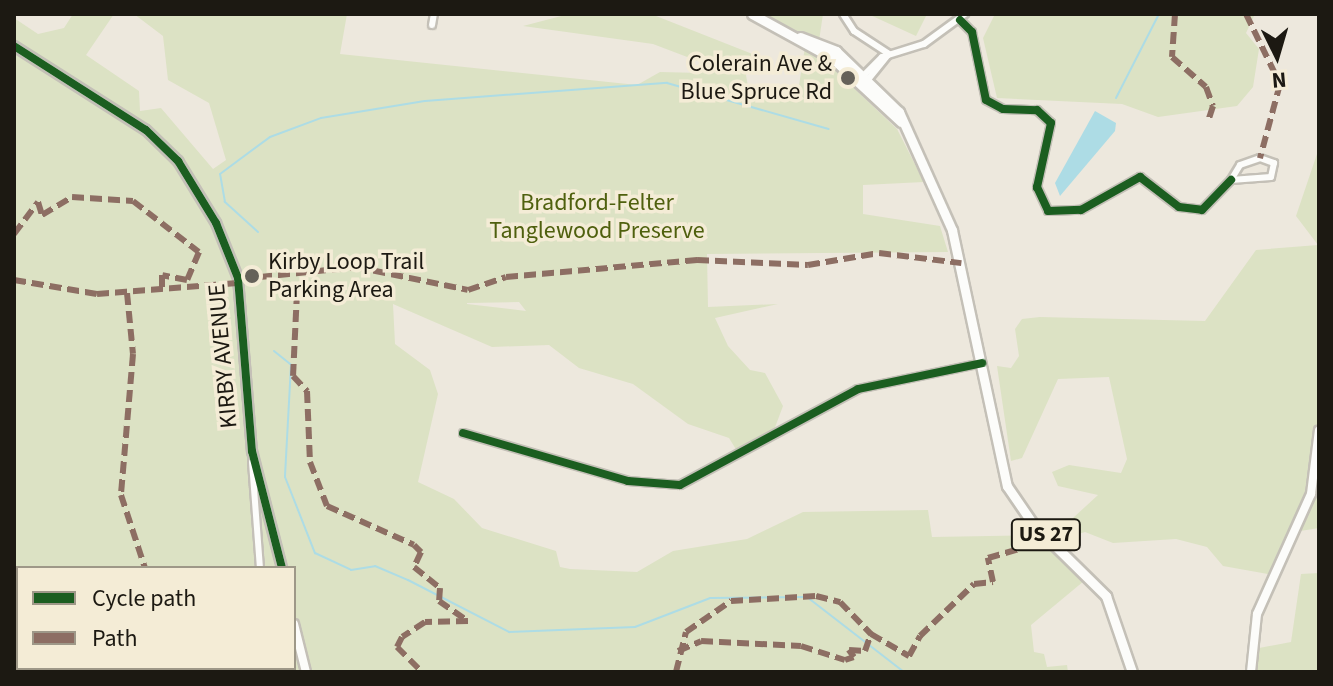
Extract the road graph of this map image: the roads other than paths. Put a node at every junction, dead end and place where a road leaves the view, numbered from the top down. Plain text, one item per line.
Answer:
1 (434, 14) edge
2 (752, 14) edge
3 (843, 14) edge
4 (963, 17) edge
5 (432, 25) dead end
6 (14, 46) edge
7 (876, 48) junction
8 (889, 54) junction
9 (876, 63) junction
10 (864, 80) junction
11 (1231, 180) junction
12 (982, 363) junction
13 (1319, 430) edge
14 (463, 433) dead end
15 (252, 451) junction
16 (260, 566) edge
17 (281, 566) edge
18 (296, 632) edge
19 (306, 672) edge
20 (1132, 672) edge
21 (1251, 672) edge

1 - 5 street
2 - 10 main road, US 27
3 - 7 street
4 - 8 street
4 - 11 street
6 - 15 street, KIRBY AVENUE
7 - 8 street
7 - 9 street
8 - 9 street
8 - 10 street
9 - 10 street
10 - 12 main road, US 27
11 - 11 street
12 - 14 street
12 - 20 main road, US 27
13 - 21 street
15 - 16 street
15 - 17 street, KIRBY AVENUE
18 - 19 street

